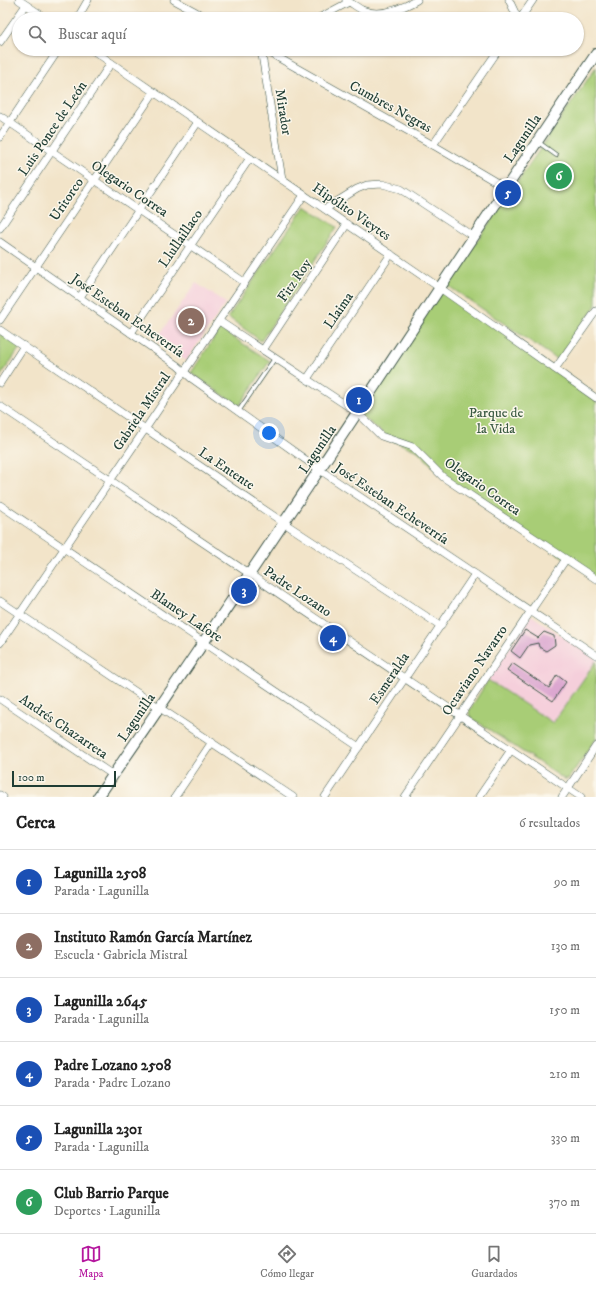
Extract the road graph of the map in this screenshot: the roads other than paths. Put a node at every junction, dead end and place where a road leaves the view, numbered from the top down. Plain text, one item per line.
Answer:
1 (19, 0) edge
2 (88, 0) edge
3 (174, 0) edge
4 (417, 0) edge
5 (509, 0) edge
6 (533, 0) edge
7 (347, 1) edge
8 (26, 4) junction
9 (21, 12) edge
10 (37, 12) edge
11 (81, 12) edge
12 (195, 12) edge
13 (329, 12) edge
14 (371, 12) edge
15 (388, 12) edge
16 (515, 12) edge
17 (524, 12) edge
18 (12, 24) edge
19 (0, 42) edge
20 (596, 54) edge
21 (54, 56) edge
22 (101, 56) edge
23 (262, 56) edge
24 (275, 56) edge
25 (494, 56) edge
26 (111, 63) junction
27 (154, 92) junction
28 (0, 116) edge
29 (198, 122) junction
30 (10, 123) junction
31 (0, 137) edge
32 (537, 142) junction
33 (433, 145) junction
34 (52, 151) junction
35 (556, 155) dead end
36 (250, 158) junction
37 (282, 179) junction
38 (94, 180) junction
39 (506, 188) junction
40 (304, 195) junction
41 (325, 209) junction
42 (139, 210) junction
43 (347, 224) junction
44 (0, 228) edge
45 (474, 237) junction
46 (0, 242) edge
47 (190, 246) junction
48 (391, 254) junction
49 (36, 267) junction
50 (244, 282) junction
51 (440, 288) junction
52 (80, 297) junction
53 (595, 314) edge
54 (0, 320) edge
55 (218, 321) junction
56 (0, 330) edge
57 (131, 333) junction
58 (24, 346) junction
59 (263, 350) junction
60 (275, 358) junction
61 (555, 369) junction
62 (184, 372) junction
63 (307, 379) junction
64 (0, 383) edge
65 (596, 398) edge
66 (0, 406) edge
67 (238, 412) junction
68 (358, 413) junction
69 (146, 428) junction
70 (320, 470) junction
71 (110, 480) junction
72 (0, 505) edge
73 (284, 523) junction
74 (64, 548) junction
75 (566, 558) junction
76 (250, 574) junction
77 (475, 574) junction
78 (596, 579) edge
79 (0, 601) edge
80 (530, 611) junction
81 (20, 614) junction
82 (440, 626) junction
83 (0, 642) edge
84 (204, 642) junction
85 (596, 655) edge
86 (405, 679) junction
87 (0, 699) edge
88 (160, 708) junction
89 (460, 715) junction
90 (212, 742) junction
91 (596, 746) edge
92 (359, 747) junction
93 (511, 750) junction
94 (113, 775) junction
95 (568, 788) junction
96 (0, 795) edge
97 (3, 797) edge
98 (98, 797) edge
99 (175, 797) edge
100 (293, 797) edge
101 (325, 797) edge
102 (405, 797) edge
103 (479, 797) edge
104 (562, 797) edge
105 (581, 797) edge

1 - 8 street
2 - 11 street
3 - 12 street
4 - 15 street
5 - 16 street
6 - 17 street
7 - 13 street
7 - 14 street
8 - 9 street
8 - 10 street
18 - 19 street
20 - 32 main road, Lagunilla
21 - 30 street
22 - 26 street, Hipólito Vieytes
23 - 37 street, Mirador
24 - 33 street, Cumbres Negras
25 - 33 street
26 - 27 street, Hipólito Vieytes
26 - 34 street, Luis Ponce de León
27 - 29 street, Hipólito Vieytes
27 - 38 street, Uritorco
28 - 30 street, Olegario Correa
29 - 36 street, Hipólito Vieytes
29 - 42 street
30 - 31 street
30 - 34 street, Olegario Correa
32 - 35 lane
32 - 39 main road, Lagunilla
33 - 39 street, Cumbres Negras
34 - 38 street, Olegario Correa
34 - 44 street, Luis Ponce de León
36 - 37 street, Hipólito Vieytes
36 - 47 street, Llullaillaco
37 - 40 street, Hipólito Vieytes
38 - 42 street, Olegario Correa
38 - 49 street, Uritorco
39 - 45 main road, Lagunilla
40 - 41 street, Hipólito Vieytes
40 - 50 street, Gabriela Mistral
41 - 43 street, Hipólito Vieytes
41 - 45 street
42 - 47 street, Olegario Correa
42 - 52 street
43 - 48 street, Hipólito Vieytes
43 - 59 street, Fitz Roy
45 - 51 main road, Lagunilla
46 - 49 street, José Esteban Echeverría
47 - 50 street, Olegario Correa
47 - 57 street, Llullaillaco
48 - 51 street, Hipólito Vieytes
48 - 63 street, Llaima
49 - 52 street, José Esteban Echeverría
49 - 54 street, Uritorco
50 - 55 street, Gabriela Mistral
51 - 61 street, Hipólito Vieytes
51 - 68 main road, Lagunilla
52 - 57 street, José Esteban Echeverría
53 - 61 street
55 - 59 street, Olegario Correa
55 - 62 street, Gabriela Mistral
56 - 58 street, La Entente
57 - 62 street, José Esteban Echeverría
58 - 64 street
58 - 69 street, La Entente
59 - 60 street, Olegario Correa
60 - 63 street, Olegario Correa
60 - 67 lane
61 - 65 street, Hipólito Vieytes
62 - 67 street, José Esteban Echeverría
62 - 69 street, Gabriela Mistral
63 - 68 street, Olegario Correa
66 - 71 street, Padre Lozano
67 - 70 street, José Esteban Echeverría
68 - 70 main road, Lagunilla
68 - 75 street, Olegario Correa
69 - 71 street, Gabriela Mistral
69 - 73 street, La Entente
70 - 73 main road, Lagunilla
70 - 77 street, José Esteban Echeverría
71 - 74 street, Gabriela Mistral
71 - 76 street, Padre Lozano
72 - 74 street, Blamey Lafore
73 - 76 main road, Lagunilla
73 - 82 street, La Entente
74 - 81 street, Gabriela Mistral
74 - 84 street, Blamey Lafore
75 - 78 street, Olegario Correa
75 - 80 street, Octaviano Navarro
76 - 84 main road, Lagunilla
76 - 86 street, Padre Lozano
77 - 80 street, José Esteban Echeverría
77 - 82 street, Esmeralda
79 - 81 street
80 - 85 street, José Esteban Echeverría
80 - 89 street, Octaviano Navarro
81 - 83 street, Gabriela Mistral
81 - 88 street
82 - 86 street, Esmeralda
84 - 88 main road, Lagunilla
84 - 92 street, Blamey Lafore
86 - 89 street, Padre Lozano
86 - 92 street, Esmeralda
87 - 94 street, Andrés Chazarreta
88 - 90 street
88 - 94 main road, Lagunilla
89 - 93 street, Padre Lozano
89 - 102 street, Octaviano Navarro
90 - 99 street
90 - 100 street
91 - 95 street
92 - 101 street, Esmeralda
93 - 95 street, Padre Lozano
93 - 103 street
94 - 98 main road, Lagunilla
95 - 104 street
95 - 105 street, Padre Lozano
96 - 97 street

